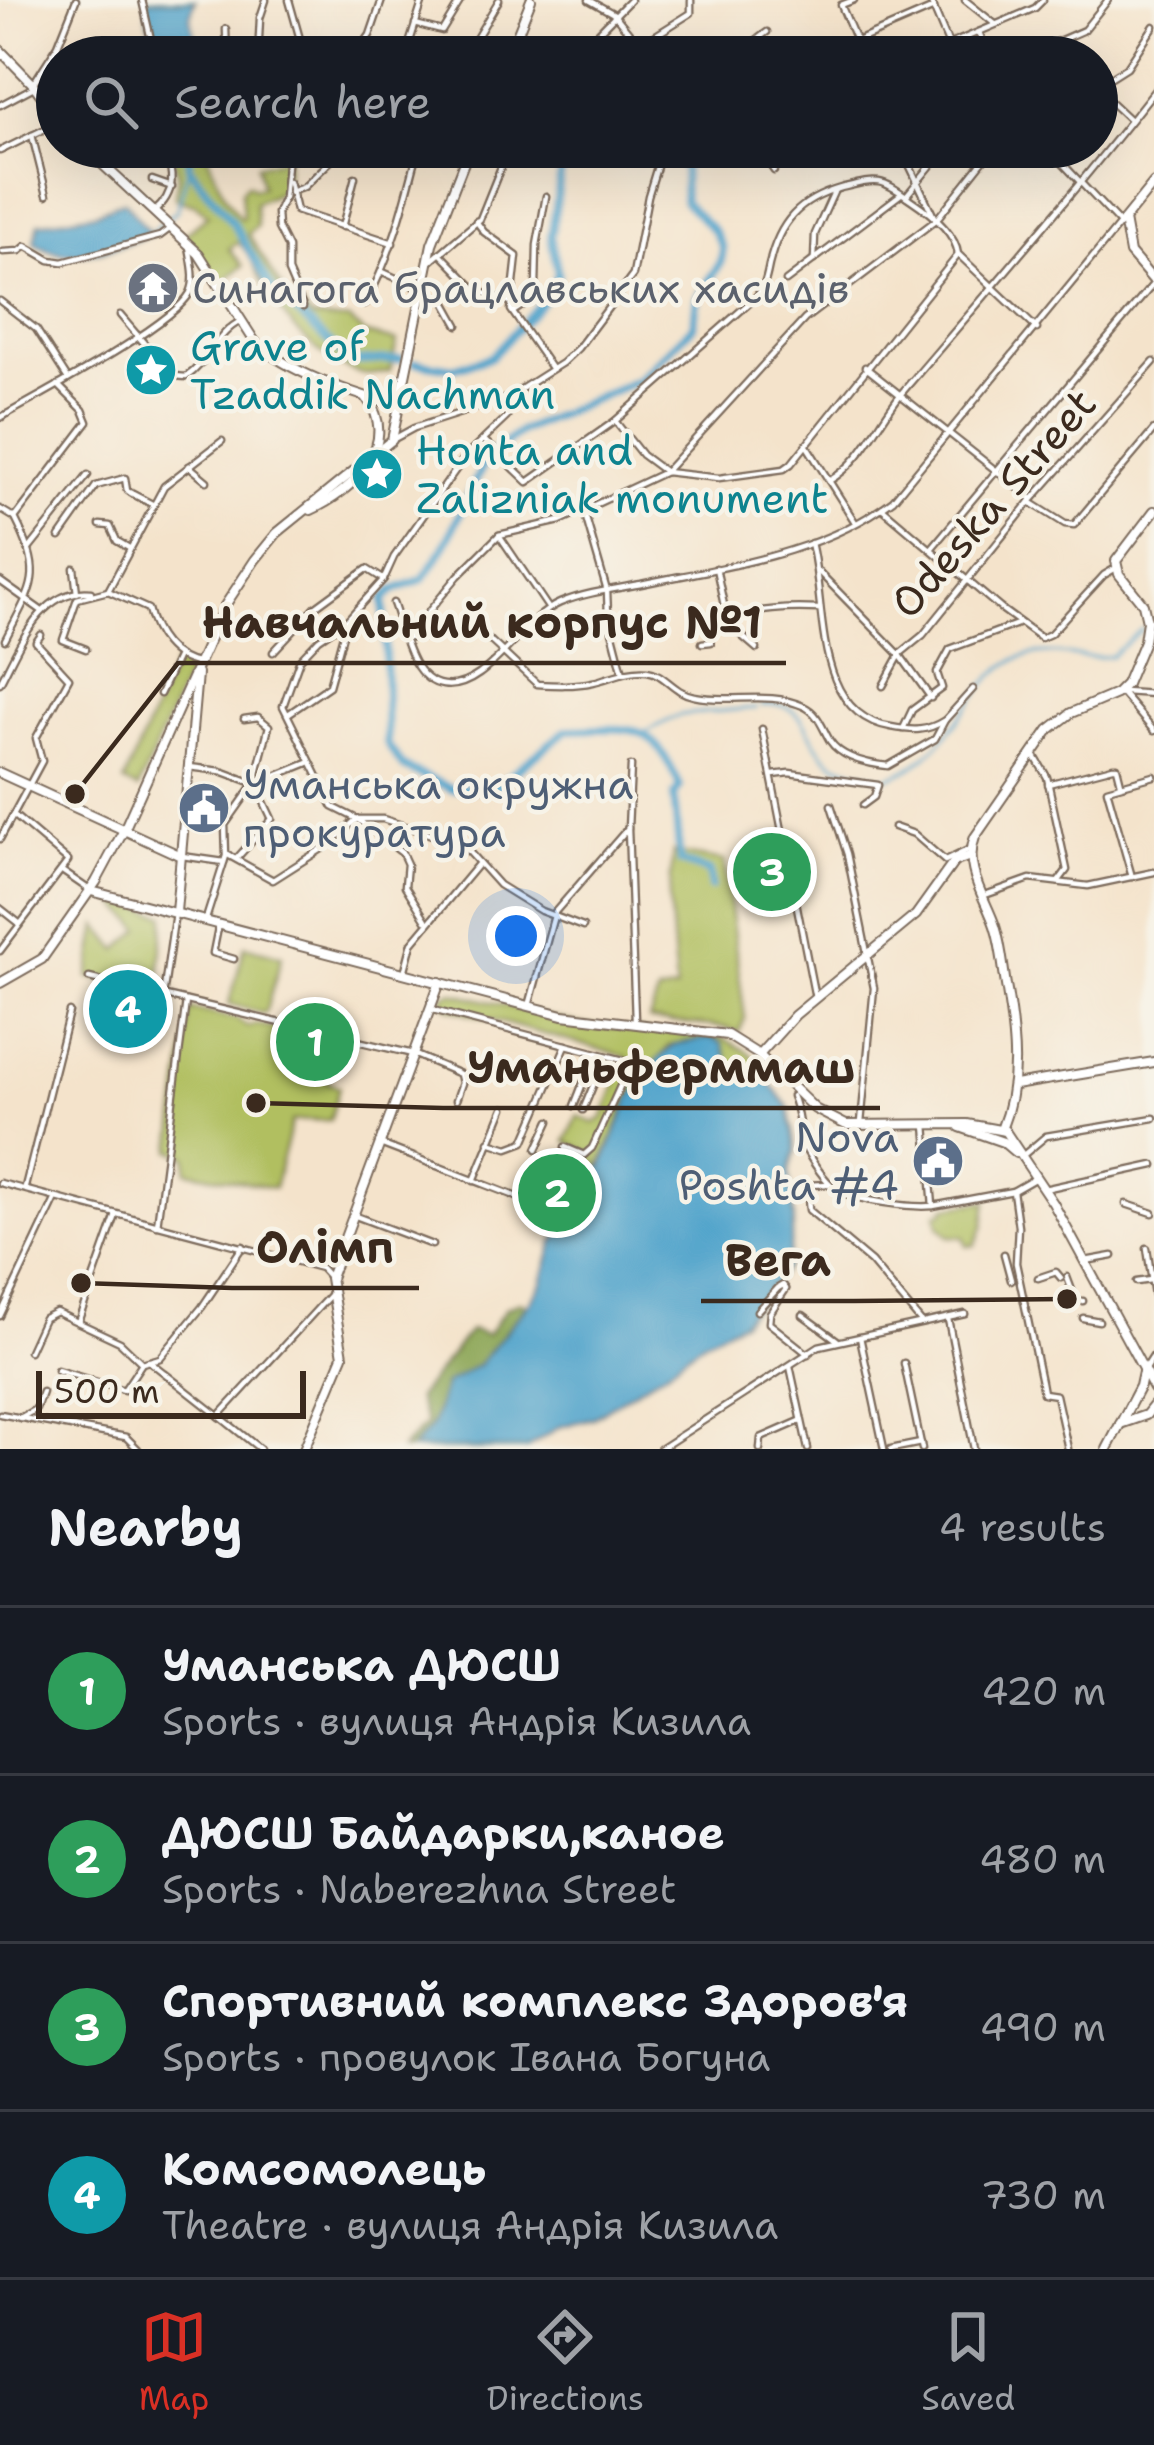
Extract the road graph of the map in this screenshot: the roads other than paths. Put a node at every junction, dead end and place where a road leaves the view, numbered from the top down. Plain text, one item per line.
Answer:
1 (76, 0) edge
2 (142, 0) edge
3 (266, 0) edge
4 (289, 0) edge
5 (382, 0) edge
6 (423, 0) edge
7 (461, 0) edge
8 (499, 0) edge
9 (531, 0) edge
10 (590, 0) edge
11 (630, 0) edge
12 (854, 0) edge
13 (930, 0) edge
14 (965, 0) edge
15 (1043, 0) edge
16 (1108, 0) edge
17 (691, 4) edge
18 (934, 8) junction
19 (614, 14) junction
20 (416, 23) junction
21 (995, 24) junction
22 (1154, 26) edge
23 (226, 29) dead end
24 (767, 32) dead end
25 (979, 32) junction
26 (62, 36) edge
27 (150, 36) edge
28 (226, 36) edge
29 (259, 36) edge
30 (299, 36) edge
31 (369, 36) edge
32 (412, 36) edge
33 (478, 36) edge
34 (516, 36) edge
35 (594, 36) edge
36 (632, 36) edge
37 (655, 36) edge
38 (762, 36) edge
39 (854, 36) edge
40 (866, 36) edge
41 (945, 36) edge
42 (970, 36) edge
43 (981, 36) edge
44 (1070, 36) edge
45 (2, 57) edge
46 (1118, 73) edge
47 (36, 82) edge
48 (34, 85) junction
49 (36, 88) edge
50 (1153, 96) edge
51 (0, 105) edge
52 (1118, 109) edge
53 (1130, 121) junction
54 (36, 133) edge
55 (32, 135) junction
56 (1118, 135) edge
57 (0, 151) edge
58 (36, 152) edge
59 (40, 168) edge
60 (107, 168) edge
61 (172, 168) edge
62 (287, 168) edge
63 (323, 168) edge
64 (413, 168) edge
65 (462, 168) edge
66 (500, 168) edge
67 (657, 168) edge
68 (772, 168) edge
69 (910, 168) edge
70 (929, 168) edge
71 (977, 168) edge
72 (1066, 168) edge
73 (1090, 168) edge
74 (774, 171) dead end
75 (288, 176) junction
76 (355, 177) dead end
77 (152, 180) dead end
78 (1079, 181) junction
79 (917, 183) junction
80 (1154, 183) edge
81 (172, 187) junction
82 (836, 190) junction
83 (290, 192) junction
84 (46, 195) dead end
85 (904, 195) junction
86 (546, 196) dead end
87 (157, 214) junction
88 (936, 220) junction
89 (476, 221) junction
90 (1122, 222) junction
91 (171, 226) junction
92 (342, 227) junction
93 (1112, 236) junction
94 (1125, 242) junction
95 (188, 243) junction
96 (393, 243) junction
97 (3, 252) edge
98 (440, 253) junction
99 (958, 254) junction
100 (814, 260) junction
101 (427, 265) junction
102 (383, 272) junction
103 (786, 281) dead end
104 (1154, 282) edge
105 (993, 289) junction
106 (421, 290) junction
107 (0, 301) edge
108 (510, 302) junction
109 (365, 305) dead end
110 (303, 307) dead end
111 (120, 315) dead end
112 (515, 315) junction
113 (241, 321) junction
114 (458, 325) dead end
115 (1037, 329) junction
116 (138, 336) junction
117 (1154, 362) edge
118 (865, 367) junction
119 (552, 370) junction
120 (68, 380) junction
121 (58, 385) junction
122 (900, 394) junction
123 (365, 396) junction
124 (507, 398) junction
125 (399, 407) junction
126 (0, 418) edge
127 (615, 422) junction
128 (1154, 430) edge
129 (952, 432) junction
130 (392, 440) junction
131 (483, 440) junction
132 (222, 441) dead end
133 (807, 446) junction
134 (370, 459) junction
135 (189, 466) junction
136 (998, 471) junction
137 (665, 472) junction
138 (88, 475) dead end
139 (207, 481) dead end
140 (829, 481) junction
141 (338, 483) junction
142 (346, 491) junction
143 (1031, 501) junction
144 (152, 504) junction
145 (882, 508) junction
146 (0, 509) edge
147 (584, 511) junction
148 (1154, 511) edge
149 (297, 515) junction
150 (15, 518) junction
151 (855, 522) junction
152 (100, 525) dead end
153 (499, 535) junction
154 (60, 537) dead end
155 (811, 543) junction
156 (30, 548) junction
157 (129, 548) junction
158 (931, 548) junction
159 (74, 568) dead end
160 (716, 568) junction
161 (1116, 568) junction
162 (819, 572) junction
163 (966, 578) junction
164 (384, 579) junction
165 (0, 581) edge
166 (108, 591) junction
167 (607, 591) junction
168 (76, 593) junction
169 (96, 594) junction
170 (1154, 597) edge
171 (26, 601) junction
172 (393, 603) dead end
173 (1149, 607) edge
174 (820, 609) junction
175 (549, 610) junction
176 (42, 611) junction
177 (726, 617) junction
178 (347, 620) junction
179 (1020, 622) junction
180 (41, 635) dead end
181 (407, 638) junction
182 (5, 640) dead end
183 (702, 643) dead end
184 (757, 649) dead end
185 (86, 650) dead end
186 (273, 652) dead end
187 (501, 652) junction
188 (900, 655) junction
189 (178, 656) junction
190 (198, 663) junction
191 (623, 673) junction
192 (0, 683) edge
193 (883, 686) dead end
194 (191, 688) junction
195 (973, 689) dead end
196 (1120, 692) junction
197 (160, 694) dead end
198 (1154, 694) edge
199 (931, 698) junction
200 (288, 714) junction
201 (244, 719) dead end
202 (945, 720) junction
203 (762, 729) dead end
204 (903, 729) junction
205 (1154, 731) edge
206 (1033, 753) junction
207 (309, 762) junction
208 (631, 766) dead end
209 (189, 767) junction
210 (0, 772) edge
211 (773, 775) junction
212 (1154, 776) edge
213 (1121, 783) junction
214 (254, 784) junction
215 (1048, 784) junction
216 (30, 787) junction
217 (264, 802) dead end
218 (831, 805) dead end
219 (863, 806) dead end
220 (14, 816) junction
221 (357, 819) junction
222 (894, 827) dead end
223 (628, 828) junction
224 (124, 830) junction
225 (0, 839) edge
226 (970, 852) junction
227 (181, 856) junction
228 (237, 858) junction
229 (225, 859) junction
230 (479, 863) junction
231 (62, 872) junction
232 (1154, 872) edge
233 (1132, 877) junction
234 (1058, 882) junction
235 (91, 891) junction
236 (982, 896) junction
237 (0, 908) edge
238 (176, 912) junction
239 (553, 916) junction
240 (206, 919) junction
241 (219, 922) junction
242 (427, 922) junction
243 (21, 924) junction
244 (583, 927) dead end
245 (0, 951) edge
246 (866, 956) junction
247 (234, 959) dead end
248 (404, 973) junction
249 (89, 978) dead end
250 (440, 982) junction
251 (0, 983) edge
252 (164, 996) junction
253 (815, 998) junction
254 (186, 1000) junction
255 (529, 1006) junction
256 (430, 1009) junction
257 (69, 1012) dead end
258 (635, 1026) junction
259 (298, 1027) junction
260 (566, 1046) junction
261 (292, 1054) dead end
262 (413, 1054) junction
263 (759, 1055) junction
264 (594, 1056) junction
265 (1154, 1062) edge
266 (1015, 1084) junction
267 (792, 1096) dead end
268 (455, 1100) dead end
269 (1011, 1104) junction
270 (574, 1106) dead end
271 (504, 1108) dead end
272 (583, 1110) dead end
273 (1154, 1118) edge
274 (550, 1121) dead end
275 (861, 1127) junction
276 (976, 1129) junction
277 (927, 1132) junction
278 (1004, 1134) junction
279 (489, 1142) junction
280 (380, 1144) junction
281 (537, 1149) dead end
282 (1021, 1157) junction
283 (1154, 1165) edge
284 (1037, 1178) junction
285 (474, 1181) junction
286 (0, 1184) edge
287 (830, 1184) junction
288 (25, 1189) junction
289 (1044, 1189) junction
290 (1013, 1192) junction
291 (56, 1198) junction
292 (1126, 1204) dead end
293 (933, 1206) junction
294 (1153, 1213) edge
295 (116, 1215) junction
296 (353, 1215) junction
297 (157, 1225) junction
298 (432, 1245) dead end
299 (243, 1246) junction
300 (1147, 1248) dead end
301 (1004, 1254) dead end
302 (1113, 1256) dead end
303 (1084, 1261) junction
304 (330, 1278) junction
305 (1038, 1278) dead end
306 (1010, 1280) dead end
307 (1151, 1280) edge
308 (1136, 1282) dead end
309 (331, 1294) junction
310 (1154, 1295) edge
311 (1083, 1300) dead end
312 (757, 1311) dead end
313 (965, 1314) dead end
314 (803, 1315) dead end
315 (0, 1316) edge
316 (947, 1318) junction
317 (1083, 1318) dead end
318 (1099, 1321) dead end
319 (78, 1323) junction
320 (922, 1323) junction
321 (860, 1337) junction
322 (839, 1341) junction
323 (29, 1351) dead end
324 (808, 1354) junction
325 (1154, 1354) edge
326 (146, 1362) junction
327 (904, 1363) dead end
328 (790, 1366) junction
329 (57, 1370) dead end
330 (1143, 1372) junction
331 (1140, 1386) junction
332 (1154, 1390) edge
333 (42, 1392) dead end
334 (1154, 1405) edge
335 (1130, 1406) junction
336 (0, 1414) edge
337 (1146, 1415) junction
338 (219, 1416) junction
339 (20, 1418) junction
340 (802, 1420) junction
341 (1119, 1425) junction
342 (921, 1446) edge
343 (138, 1449) edge
344 (260, 1449) edge
345 (304, 1449) edge
346 (660, 1449) edge
347 (760, 1449) edge
348 (808, 1449) edge
349 (887, 1449) edge
350 (974, 1449) edge
351 (1068, 1449) edge
352 (1106, 1449) edge

1 - 26 street
2 - 27 street
3 - 29 street
4 - 30 street
5 - 31 street
6 - 20 street
7 - 20 street
8 - 33 street
9 - 34 main road
10 - 19 street
11 - 19 street
12 - 39 street
13 - 18 street
14 - 21 street
15 - 21 street
16 - 44 street
17 - 37 street
18 - 40 street
18 - 41 street
19 - 35 street
19 - 36 street
20 - 32 street
21 - 25 street
22 - 46 street
23 - 28 street
24 - 38 street
25 - 42 street
25 - 43 street
45 - 48 main road
47 - 48 street
48 - 49 main road
48 - 51 street
50 - 53 street
52 - 53 street
53 - 56 street
54 - 55 street
55 - 57 street
55 - 58 street
59 - 84 street
60 - 87 main road
61 - 81 street
62 - 75 street
63 - 83 street
64 - 96 street
65 - 101 main road
66 - 89 street
67 - 119 street
68 - 74 street
69 - 79 street
70 - 79 street
71 - 88 street
72 - 78 street
73 - 78 street
75 - 83 street
75 - 110 street
76 - 92 street
77 - 81 street
78 - 90 street
78 - 105 street
79 - 85 street
79 - 88 street
80 - 90 main road
81 - 87 street
82 - 85 street
82 - 100 street
82 - 127 street
83 - 92 street
85 - 88 street
85 - 100 street
86 - 112 street
87 - 91 main road
88 - 99 street
88 - 137 street
89 - 98 street
89 - 108 street
90 - 93 street
90 - 94 main road
91 - 95 main road
91 - 97 street
92 - 96 street
93 - 94 street
93 - 115 street
94 - 104 main road
95 - 113 main road
95 - 116 street
96 - 102 street
98 - 101 street
98 - 108 street
99 - 105 street
99 - 118 street
100 - 103 street
101 - 106 main road
102 - 106 street
102 - 109 street
104 - 136 street
105 - 115 street
105 - 122 street
106 - 114 street
106 - 125 main road
107 - 120 street
108 - 112 street
111 - 116 street
112 - 119 street
113 - 116 street
113 - 123 main road
115 - 129 street
116 - 120 street
117 - 143 street, Odeska Street
118 - 122 street
118 - 133 street
119 - 124 street
120 - 121 street
121 - 126 street
121 - 150 street
122 - 129 street
122 - 140 street
123 - 125 main road
123 - 134 main road
124 - 130 street
124 - 131 street
125 - 130 main road
127 - 131 street
127 - 137 street
128 - 143 street
129 - 136 street
129 - 145 street
130 - 134 main road
131 - 164 street
132 - 135 street
133 - 137 street
133 - 140 street
134 - 141 main road
134 - 142 main road
135 - 139 street
135 - 144 street
136 - 143 street
136 - 158 street
137 - 147 street
138 - 156 street
140 - 151 street
141 - 142 main road
141 - 149 main road
142 - 149 main road
143 - 163 street, Odeska Street
144 - 154 street
144 - 157 street
145 - 151 street
145 - 158 street
146 - 150 street
147 - 153 street
147 - 167 street
148 - 161 main road
149 - 190 main road
150 - 156 street
151 - 155 street
152 - 157 street
153 - 175 street
153 - 181 street
155 - 160 street
155 - 162 street
156 - 171 street
157 - 166 street
158 - 163 street
159 - 168 street
160 - 167 street
160 - 177 street
161 - 173 main road
161 - 179 street
162 - 174 street
162 - 188 street
163 - 179 street
163 - 188 street, Odeska Street
164 - 178 street
164 - 186 street
165 - 171 street
166 - 169 street
166 - 189 street
167 - 175 street
167 - 191 street
168 - 169 street
168 - 176 street
169 - 185 street
170 - 173 street
171 - 176 street
171 - 182 street
172 - 181 street
173 - 196 main road
174 - 177 street
174 - 204 street
175 - 187 street
176 - 192 street
177 - 183 street
177 - 184 street
178 - 200 street
178 - 200 street
179 - 199 street
180 - 216 street
181 - 187 street
181 - 187 street
187 - 191 street
188 - 193 street, Odeska Street
188 - 199 street
189 - 190 street
189 - 197 street
190 - 194 main road
191 - 202 street
194 - 209 main road
194 - 224 main road
195 - 202 street
196 - 198 street
196 - 205 street
196 - 206 main road
199 - 204 street
200 - 207 street
201 - 214 street
202 - 204 street
203 - 211 street
206 - 215 street
206 - 226 main road
207 - 214 street
207 - 221 street
208 - 223 street
209 - 214 street
209 - 227 main road
210 - 216 main road
211 - 219 street
211 - 253 street
212 - 213 street
213 - 215 street
213 - 233 street
214 - 229 street
215 - 234 street
216 - 220 street
216 - 224 main road
217 - 228 street
218 - 246 street
220 - 225 street
220 - 231 street
221 - 228 street
221 - 230 street
221 - 242 street
222 - 226 street
223 - 239 street
223 - 258 street
224 - 227 main road
224 - 235 main road
226 - 236 main road
226 - 246 main road
227 - 229 street
227 - 238 main road
228 - 229 street
229 - 240 street
230 - 239 street
230 - 242 street
231 - 235 street
231 - 243 street
232 - 233 street
233 - 234 street
234 - 236 street
235 - 238 main road
235 - 251 main road
236 - 266 main road
237 - 243 street
238 - 240 main road
238 - 252 street
239 - 244 street
239 - 255 street
240 - 241 main road
241 - 247 street
241 - 248 main road
242 - 248 street
243 - 245 street
246 - 253 main road
246 - 275 street
248 - 250 main road
249 - 252 street
250 - 255 main road
250 - 256 main road
252 - 254 street
253 - 263 main road
254 - 259 street
254 - 297 street
255 - 258 main road
256 - 260 street
256 - 262 main road
257 - 288 street
258 - 263 main road
259 - 261 street
259 - 262 street
260 - 264 street
260 - 279 street
262 - 268 street
262 - 280 main road
263 - 275 main road
264 - 270 street
264 - 272 street
264 - 285 street
265 - 266 main road
266 - 269 main road
267 - 287 street
269 - 276 main road
269 - 278 main road
271 - 279 street
273 - 282 street
274 - 281 street
275 - 277 main road
276 - 277 main road
276 - 278 main road
276 - 282 main road
277 - 293 street
278 - 282 main road
279 - 285 street
280 - 285 street
280 - 296 main road
282 - 284 main road
283 - 289 street
284 - 289 main road
284 - 290 street
286 - 288 street
287 - 293 street
287 - 320 street
288 - 291 street
289 - 303 main road
290 - 293 street
290 - 351 street
291 - 295 street
291 - 315 street
292 - 294 street
295 - 297 street
295 - 319 street
296 - 298 street
296 - 304 main road
297 - 299 street
299 - 304 street
299 - 326 street
300 - 307 street
301 - 306 street
302 - 303 street
303 - 330 main road
304 - 309 main road
305 - 311 street
307 - 308 street
307 - 310 street
309 - 338 street
309 - 345 main road
312 - 324 street
313 - 316 street
314 - 322 street
316 - 320 street
316 - 350 street
317 - 318 street
319 - 323 street
319 - 326 street
320 - 321 street
321 - 322 street
321 - 349 street
322 - 324 street
324 - 328 street
325 - 330 street
326 - 329 street
326 - 338 street
327 - 342 street
328 - 340 street
328 - 346 street
330 - 331 main road
330 - 332 main road
331 - 332 main road
331 - 335 main road
333 - 339 street
334 - 337 main road
335 - 337 main road
335 - 341 main road
336 - 339 street
337 - 341 main road
338 - 344 street
339 - 343 street
340 - 347 street
340 - 348 street
341 - 352 main road
342 - 349 street

